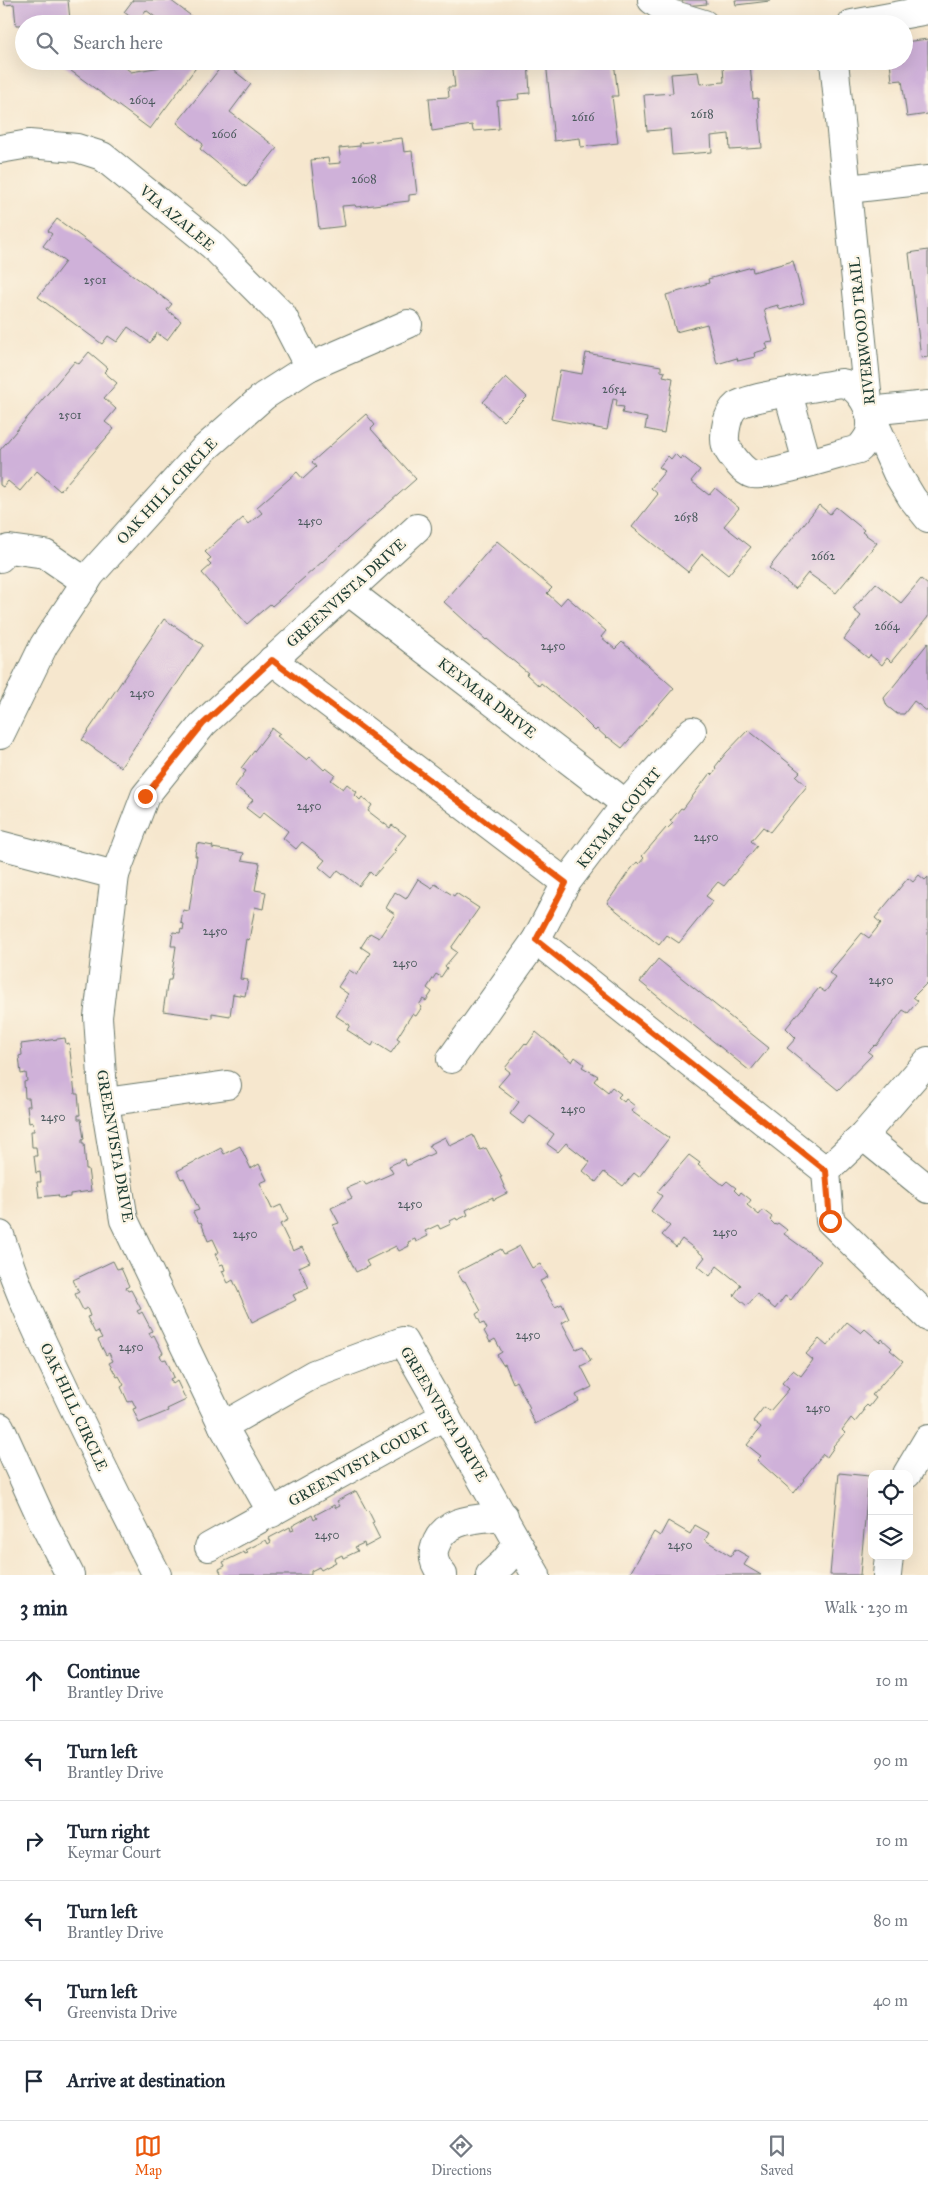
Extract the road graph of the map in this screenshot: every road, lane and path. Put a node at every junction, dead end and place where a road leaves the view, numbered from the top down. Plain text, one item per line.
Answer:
1 (652, 0) edge
2 (928, 10) edge
3 (675, 15) edge
4 (901, 15) edge
5 (835, 70) edge
6 (0, 149) edge
7 (928, 180) edge
8 (848, 189) junction
9 (408, 324) dead end
10 (309, 367) junction
11 (788, 393) junction
12 (928, 405) edge
13 (869, 411) junction
14 (807, 462) junction
15 (928, 518) edge
16 (417, 528) dead end
17 (0, 558) edge
18 (86, 582) junction
19 (348, 591) junction
20 (272, 660) junction
21 (692, 731) dead end
22 (0, 735) edge
23 (626, 804) junction
24 (0, 845) edge
25 (115, 875) junction
26 (566, 883) junction
27 (536, 940) junction
28 (451, 1059) dead end
29 (928, 1061) edge
30 (227, 1085) dead end
31 (105, 1102) junction
32 (863, 1136) junction
33 (826, 1171) junction
34 (928, 1189) edge
35 (0, 1235) edge
36 (928, 1317) edge
37 (446, 1416) junction
38 (223, 1426) junction
39 (0, 1427) edge
40 (928, 1439) edge
41 (909, 1470) edge
42 (272, 1513) junction
43 (504, 1516) junction
44 (518, 1544) junction
45 (209, 1548) dead end
46 (889, 1560) edge
47 (433, 1572) edge
48 (70, 1575) edge
49 (157, 1575) edge
50 (490, 1575) edge
51 (536, 1575) edge
52 (887, 1575) edge

1 - 3 street
2 - 4 street
5 - 8 street, RIVERWOOD TRAIL
6 - 10 street, VIA AZALEE
7 - 8 street
8 - 13 street, RIVERWOOD TRAIL
9 - 10 street, OAK HILL CIRCLE
10 - 18 street, OAK HILL CIRCLE
11 - 13 street
11 - 14 street
11 - 14 street
12 - 13 street
13 - 14 street
13 - 15 street, RIVERWOOD TRAIL
16 - 19 street, GREENVISTA DRIVE
17 - 18 street
18 - 22 street, OAK HILL CIRCLE
19 - 20 street, GREENVISTA DRIVE
19 - 23 street, KEYMAR DRIVE
20 - 25 street, GREENVISTA DRIVE
20 - 26 street
21 - 23 street, KEYMAR COURT
23 - 26 street, KEYMAR COURT
24 - 25 street
25 - 31 street, GREENVISTA DRIVE
26 - 27 street, KEYMAR COURT
27 - 28 street, KEYMAR COURT
27 - 33 street
29 - 32 street
30 - 31 street
31 - 38 street, GREENVISTA DRIVE
32 - 33 street
32 - 34 street
33 - 36 street
35 - 49 street, OAK HILL CIRCLE
37 - 38 street, GREENVISTA DRIVE
37 - 42 street, GREENVISTA COURT
37 - 43 street, GREENVISTA DRIVE
38 - 42 street, GREENVISTA COURT
39 - 48 street
40 - 41 street
42 - 45 street, GREENVISTA COURT
43 - 44 street, GREENVISTA DRIVE
43 - 47 street
44 - 50 street
44 - 51 street, GREENVISTA DRIVE
46 - 52 street

